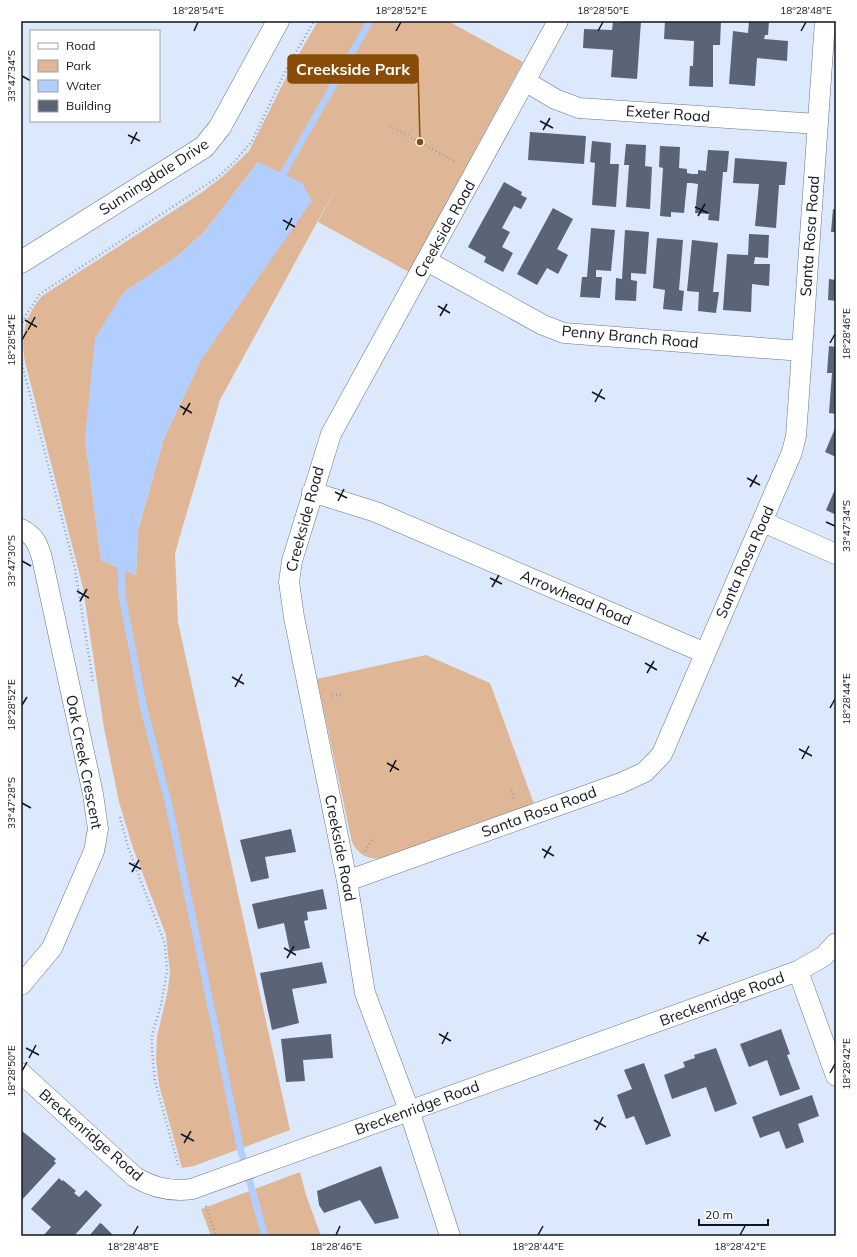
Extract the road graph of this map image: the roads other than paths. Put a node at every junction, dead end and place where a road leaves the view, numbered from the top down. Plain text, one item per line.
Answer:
1 (278, 21) edge
2 (558, 21) edge
3 (825, 21) edge
4 (525, 81) junction
5 (818, 124) junction
6 (427, 261) junction
7 (21, 262) edge
8 (802, 351) junction
9 (312, 492) junction
10 (763, 522) junction
11 (21, 529) edge
12 (836, 554) edge
13 (705, 653) junction
14 (347, 881) junction
15 (836, 943) edge
16 (798, 971) junction
17 (21, 985) edge
18 (21, 1073) edge
19 (836, 1076) edge
20 (408, 1110) junction
21 (450, 1236) edge

1 - 7 street, Sunningdale Drive
2 - 4 street, Creekside Road
3 - 5 street, Santa Rosa Road
4 - 5 street, Exeter Road
4 - 6 street, Creekside Road
5 - 8 street, Santa Rosa Road
6 - 8 street, Penny Branch Road
6 - 9 street, Creekside Road
8 - 10 street, Santa Rosa Road
9 - 13 street, Arrowhead Road
9 - 14 street, Creekside Road
10 - 12 street
10 - 13 street, Santa Rosa Road
11 - 17 street, Oak Creek Crescent
13 - 14 street, Santa Rosa Road
14 - 20 street, Creekside Road
15 - 16 street, Breckenridge Road
16 - 19 street
16 - 20 street, Breckenridge Road
18 - 20 street, Breckenridge Road
20 - 21 street, Creekside Road

